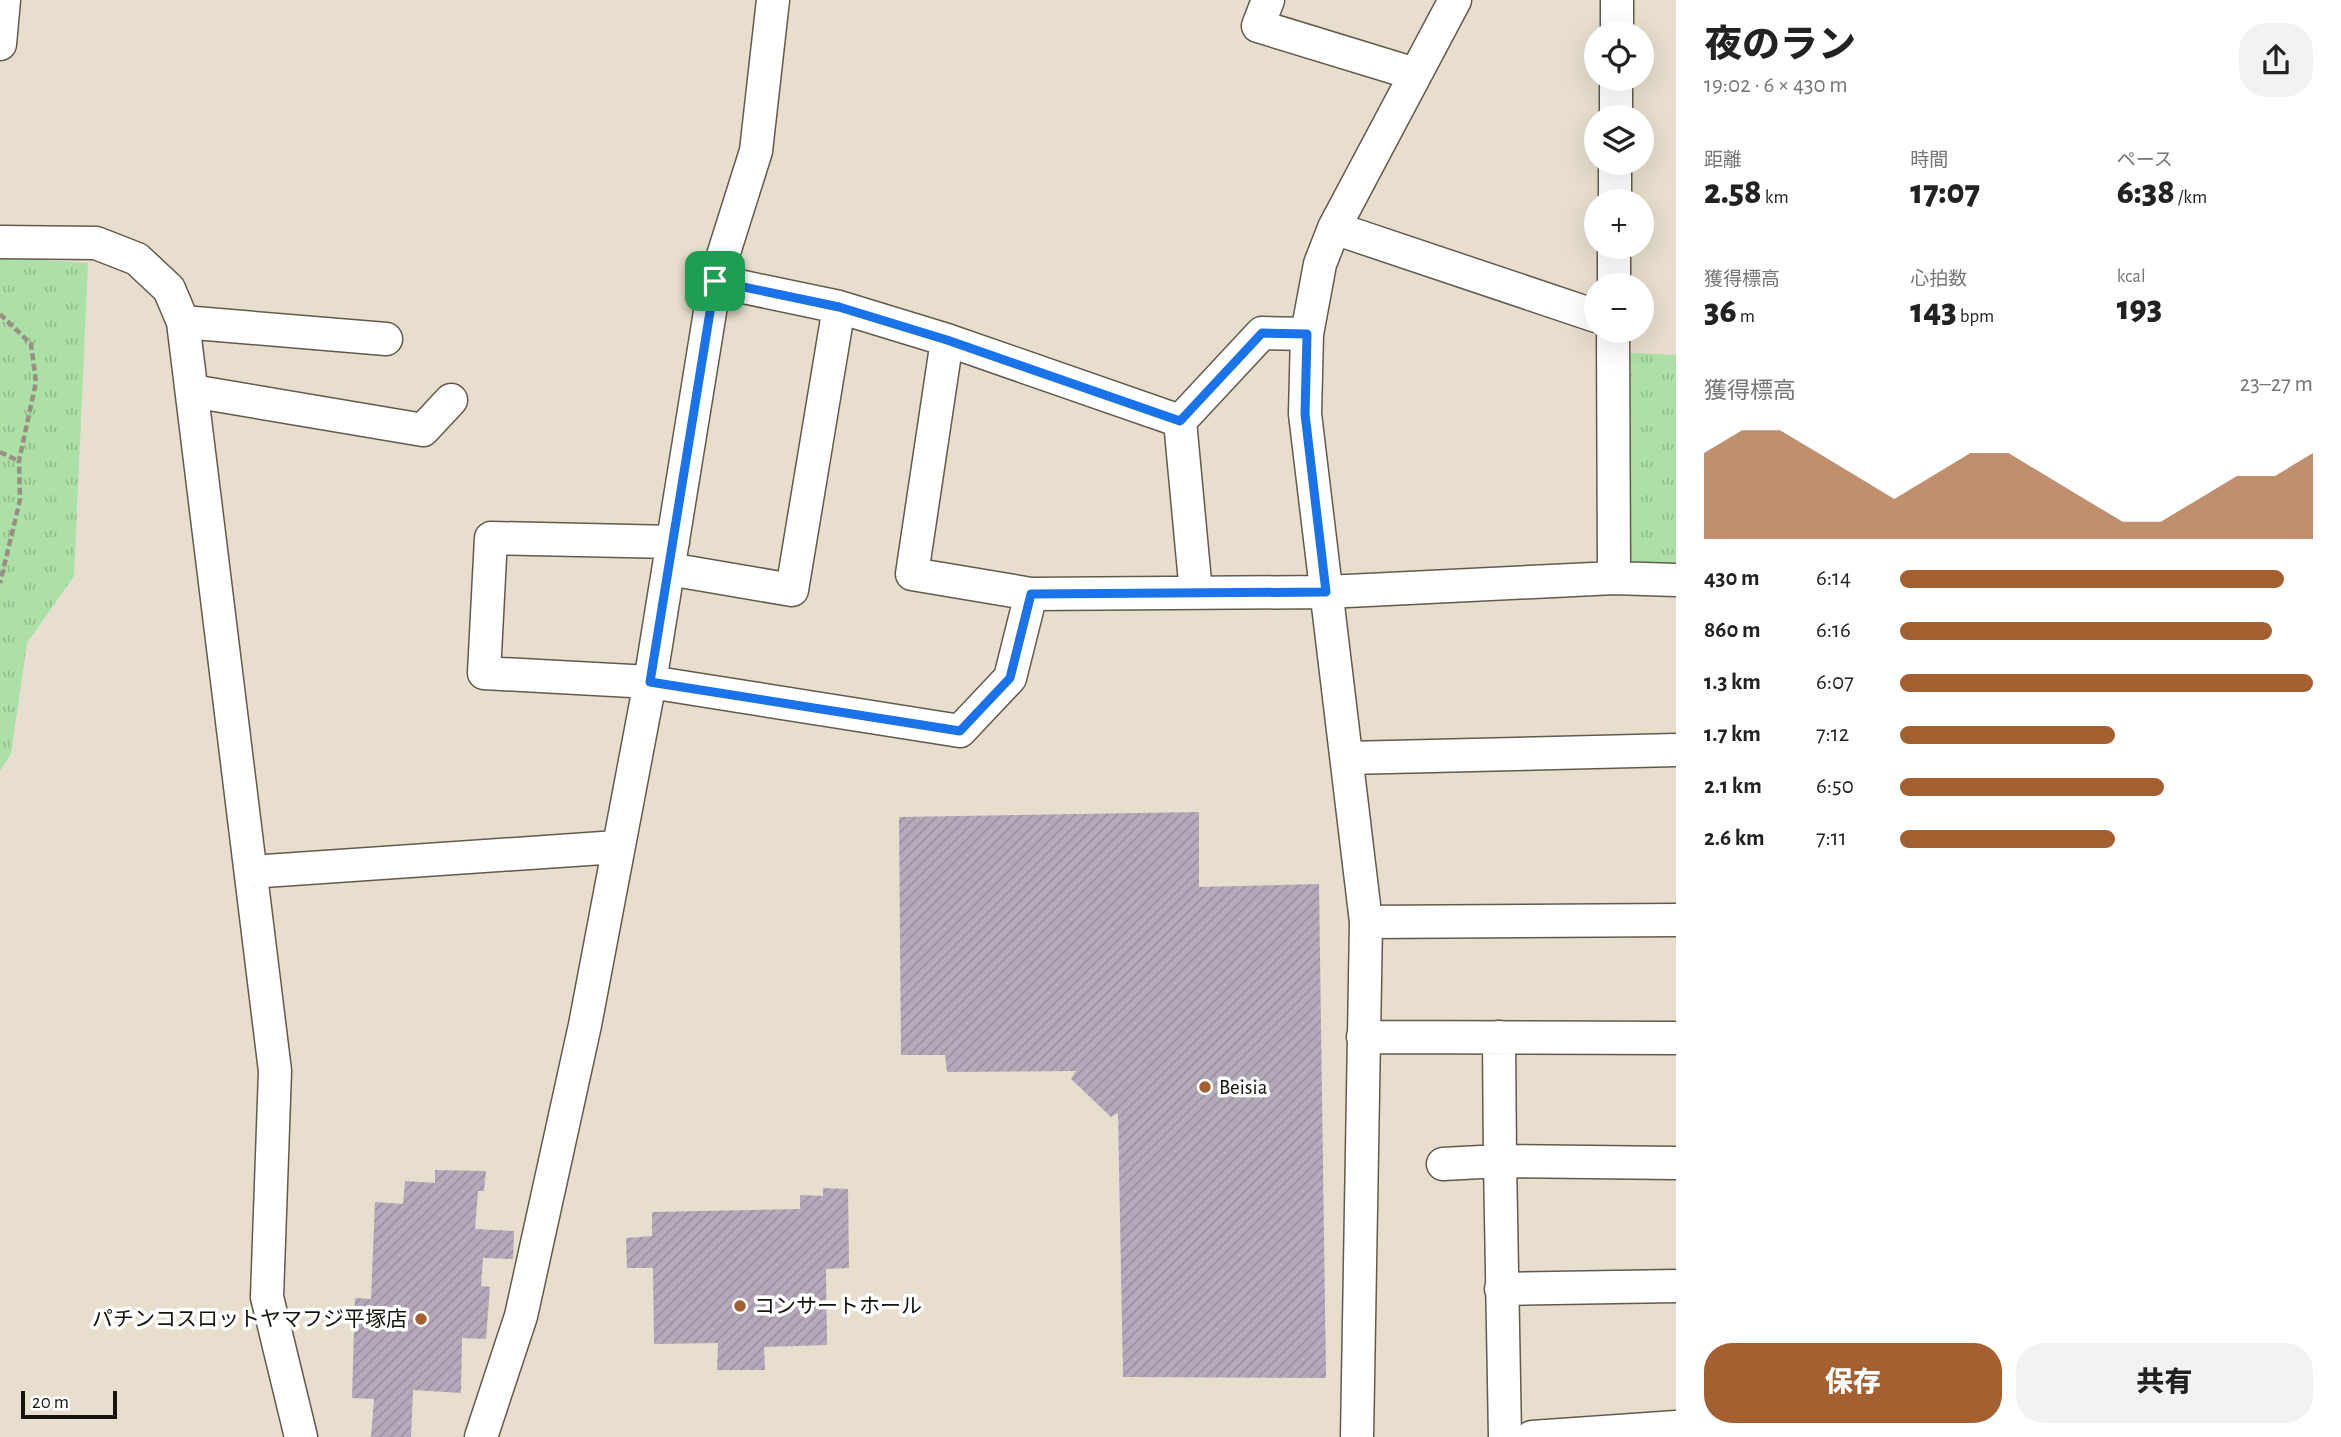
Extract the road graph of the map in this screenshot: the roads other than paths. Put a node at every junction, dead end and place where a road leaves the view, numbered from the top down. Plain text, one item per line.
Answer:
1 (4, 0) edge
2 (772, 0) edge
3 (1268, 0) edge
4 (1455, 0) edge
5 (1617, 0) edge
6 (1617, 21) edge
7 (0, 44) edge
8 (1415, 74) junction
9 (1334, 228) junction
10 (0, 242) edge
11 (715, 281) junction
12 (839, 307) junction
13 (1584, 312) edge
14 (183, 322) junction
15 (1307, 334) junction
16 (386, 339) dead end
17 (947, 340) junction
18 (1613, 343) edge
19 (192, 391) junction
20 (451, 400) dead end
21 (1180, 421) junction
22 (671, 555) junction
23 (1614, 578) junction
24 (1676, 580) edge
25 (1326, 592) junction
26 (1196, 593) junction
27 (1031, 594) junction
28 (650, 682) junction
29 (1676, 750) edge
30 (1348, 758) junction
31 (617, 848) junction
32 (251, 872) junction
33 (1676, 920) edge
34 (1366, 922) junction
35 (1363, 1037) junction
36 (1499, 1037) junction
37 (1676, 1038) edge
38 (1500, 1161) junction
39 (1676, 1163) edge
40 (1444, 1164) dead end
41 (1676, 1286) edge
42 (1501, 1290) junction
43 (1674, 1430) edge
44 (301, 1437) edge
45 (481, 1437) edge
46 (1357, 1437) edge
47 (1506, 1437) edge
48 (1532, 1437) edge

1 - 7 street
2 - 11 street
3 - 8 street
4 - 8 street
5 - 6 street
8 - 9 street
9 - 13 street
9 - 15 street
10 - 14 street
11 - 12 street
11 - 22 street
12 - 17 street
12 - 22 street
14 - 16 street
14 - 19 street
15 - 21 street
15 - 25 street
17 - 21 street
17 - 27 street
18 - 23 street
19 - 20 street
19 - 32 street
21 - 26 street
22 - 28 street
22 - 28 street
23 - 24 street
23 - 25 street
25 - 26 street
25 - 30 street
26 - 27 street
27 - 28 street
28 - 31 street
29 - 30 street
30 - 34 street
31 - 32 street
31 - 45 street
32 - 44 street
33 - 34 street
34 - 35 street
35 - 36 street
35 - 46 street
36 - 37 street
36 - 38 street
38 - 39 street
38 - 40 street
38 - 42 street
41 - 42 street
42 - 47 street
43 - 48 street

